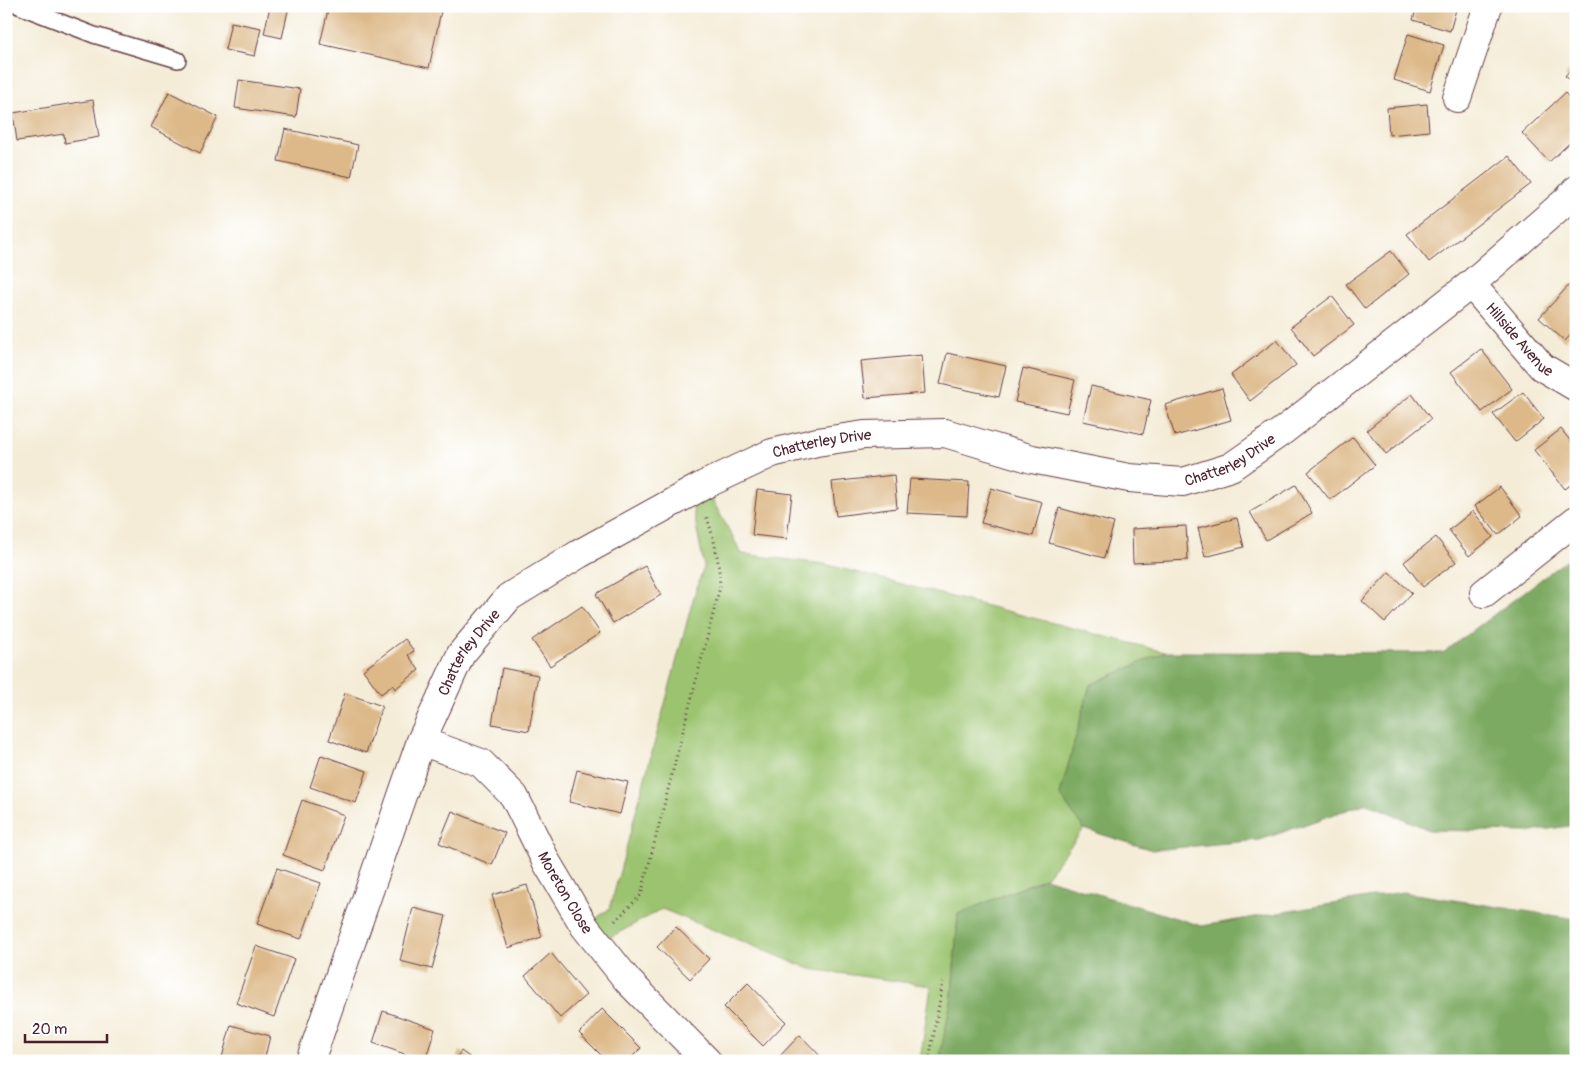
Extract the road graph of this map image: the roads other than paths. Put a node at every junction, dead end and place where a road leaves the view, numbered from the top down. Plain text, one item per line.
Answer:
1 (19, 6) edge
2 (1488, 6) edge
3 (178, 60) dead end
4 (1457, 98) dead end
5 (1576, 190) edge
6 (1471, 284) junction
7 (1576, 387) edge
8 (1576, 520) edge
9 (1484, 593) dead end
10 (421, 741) junction
11 (310, 1061) edge
12 (707, 1061) edge

1 - 3 lane
2 - 4 street
5 - 6 street, Chatterley Drive
6 - 7 street, Hillside Avenue
6 - 10 street, Chatterley Drive
8 - 9 street
10 - 11 street, Chatterley Drive
10 - 12 street, Moreton Close

